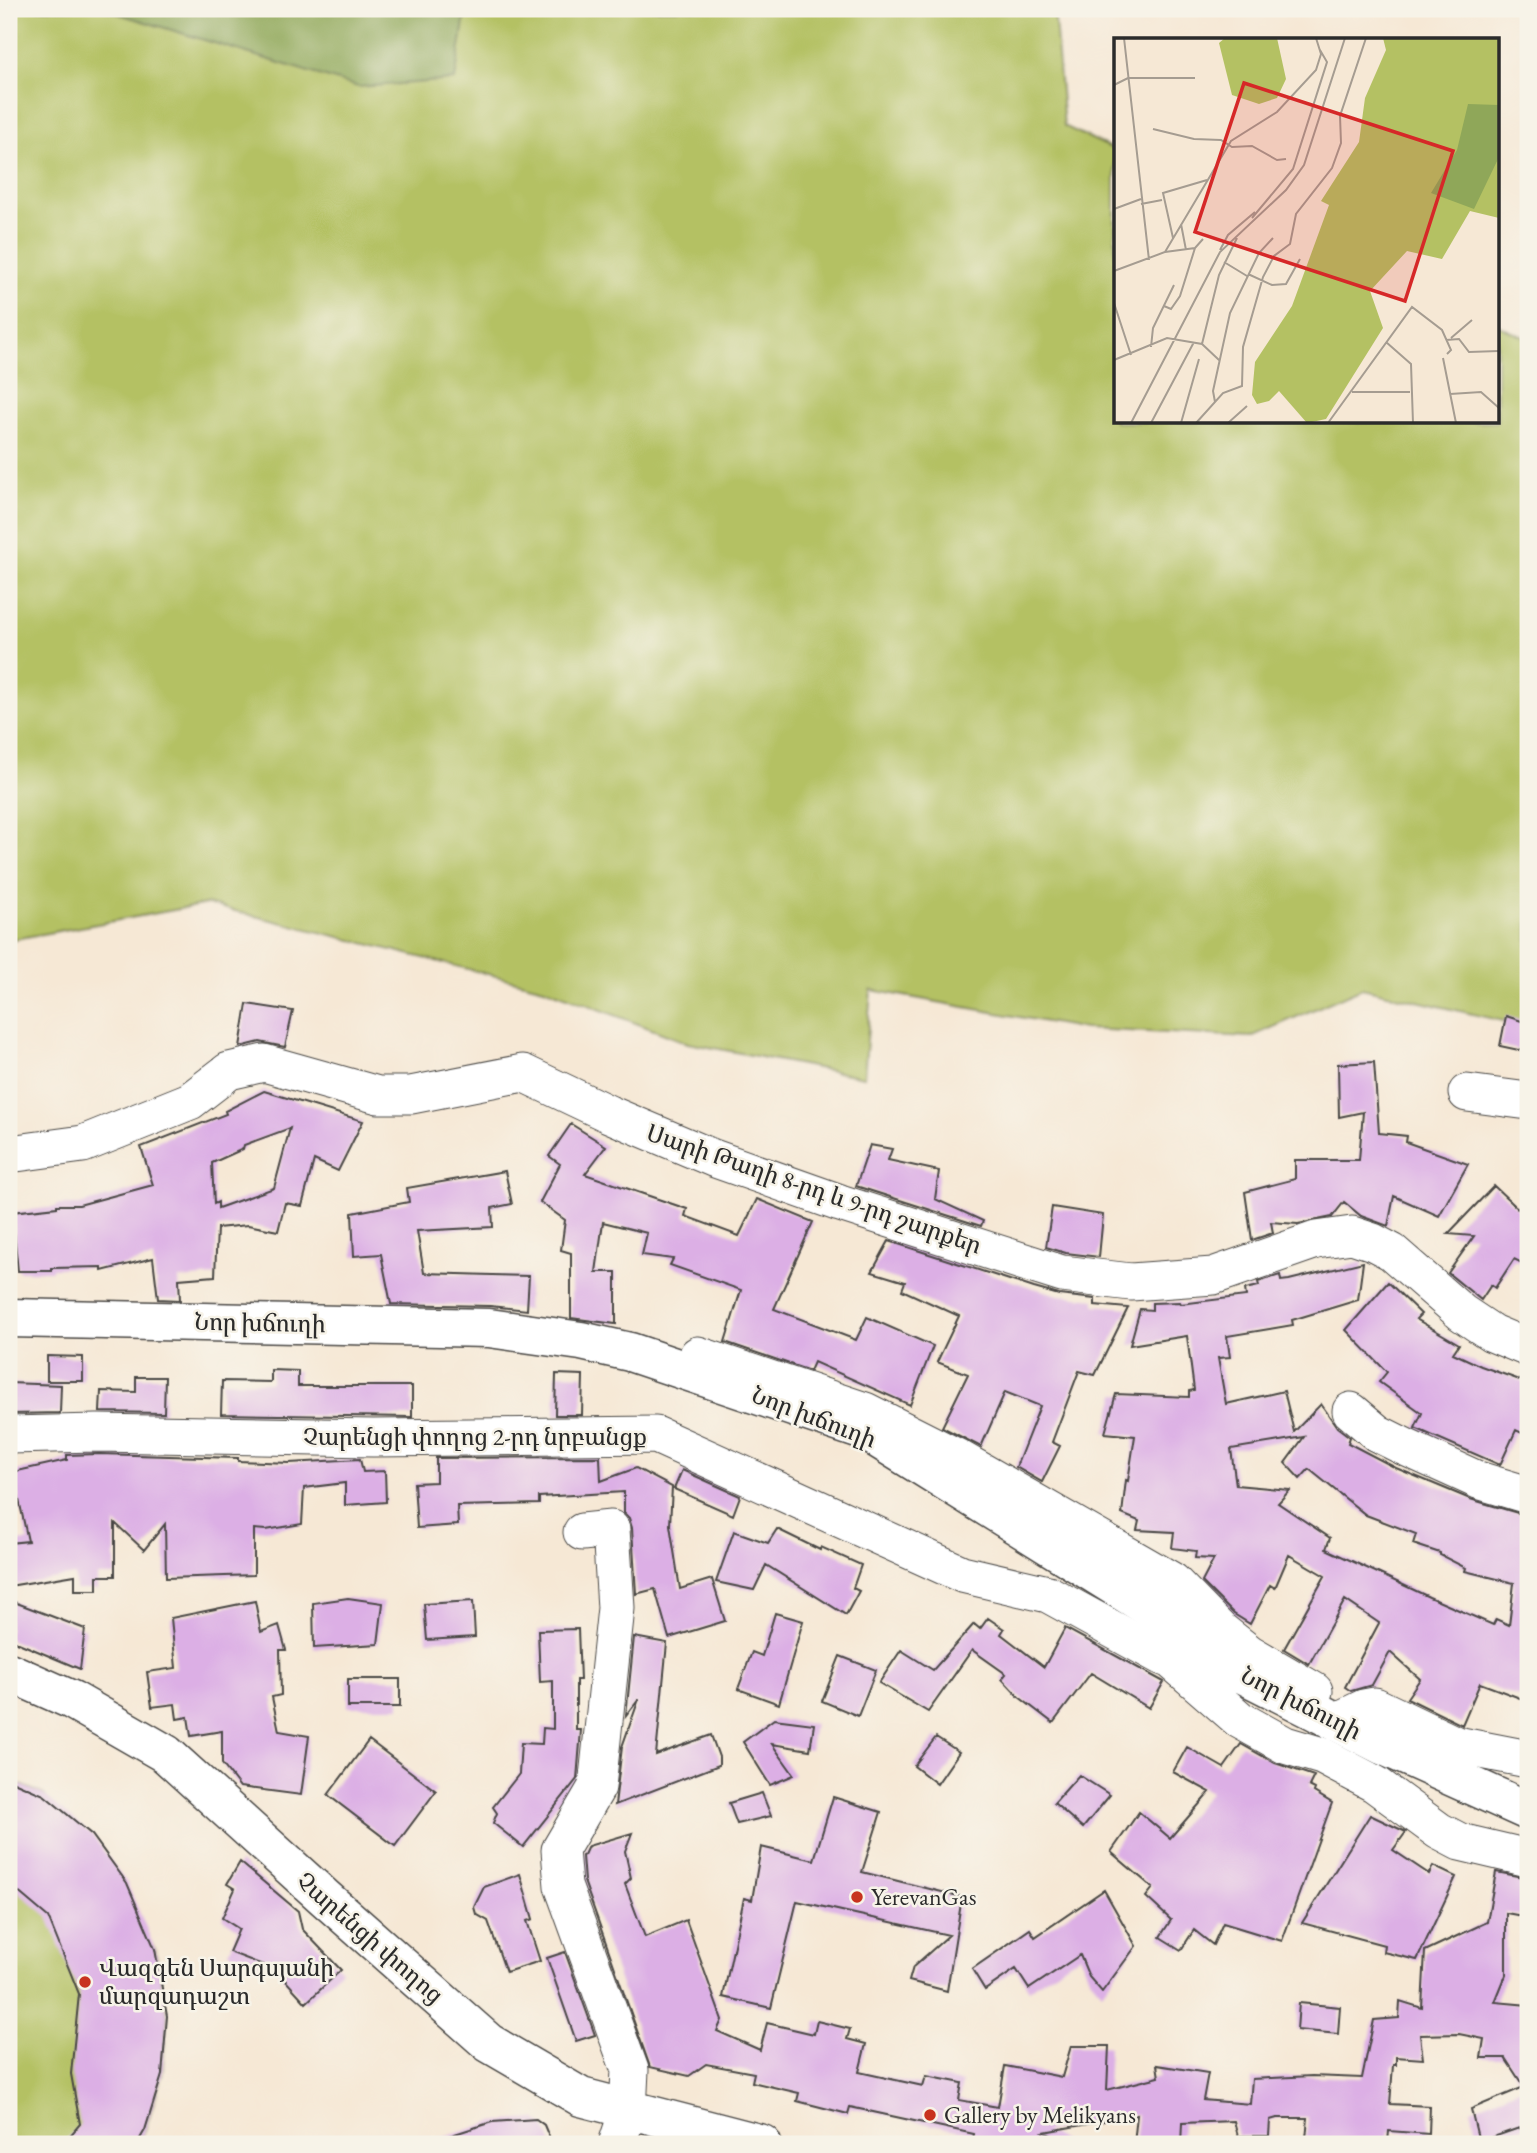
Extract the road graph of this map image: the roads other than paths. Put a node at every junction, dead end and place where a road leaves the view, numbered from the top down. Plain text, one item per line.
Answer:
1 (1467, 1093) dead end
2 (1528, 1101) edge
3 (9, 1154) edge
4 (9, 1318) edge
5 (1528, 1348) edge
6 (630, 1352) junction
7 (1351, 1412) dead end
8 (9, 1435) edge
9 (1528, 1495) edge
10 (582, 1532) dead end
11 (1220, 1630) junction
12 (1171, 1660) junction
13 (1229, 1667) junction
14 (9, 1672) edge
15 (1346, 1717) junction
16 (1528, 1759) edge
17 (1528, 1811) edge
18 (1528, 1858) edge
19 (622, 2128) edge
20 (762, 2144) edge

1 - 2 street
3 - 5 street, Սարի Թաղի 8-րդ և 9-րդ շարքեր
4 - 6 main road, Նոր խճուղի
6 - 11 street
6 - 13 main road, Նոր խճուղի
7 - 9 street
8 - 12 street, Չարենցի փողոց 2-րդ նրբանցք
10 - 19 street
11 - 13 street
11 - 15 street
12 - 13 street, Չարենցի փողոց 2-րդ նրբանցք
12 - 18 street
13 - 15 main road, Նոր խճուղի
14 - 19 main road, Չարենցի փողոց
15 - 16 street
15 - 17 main road, Նոր խճուղի
19 - 20 main road, Չարենցի փողոց

